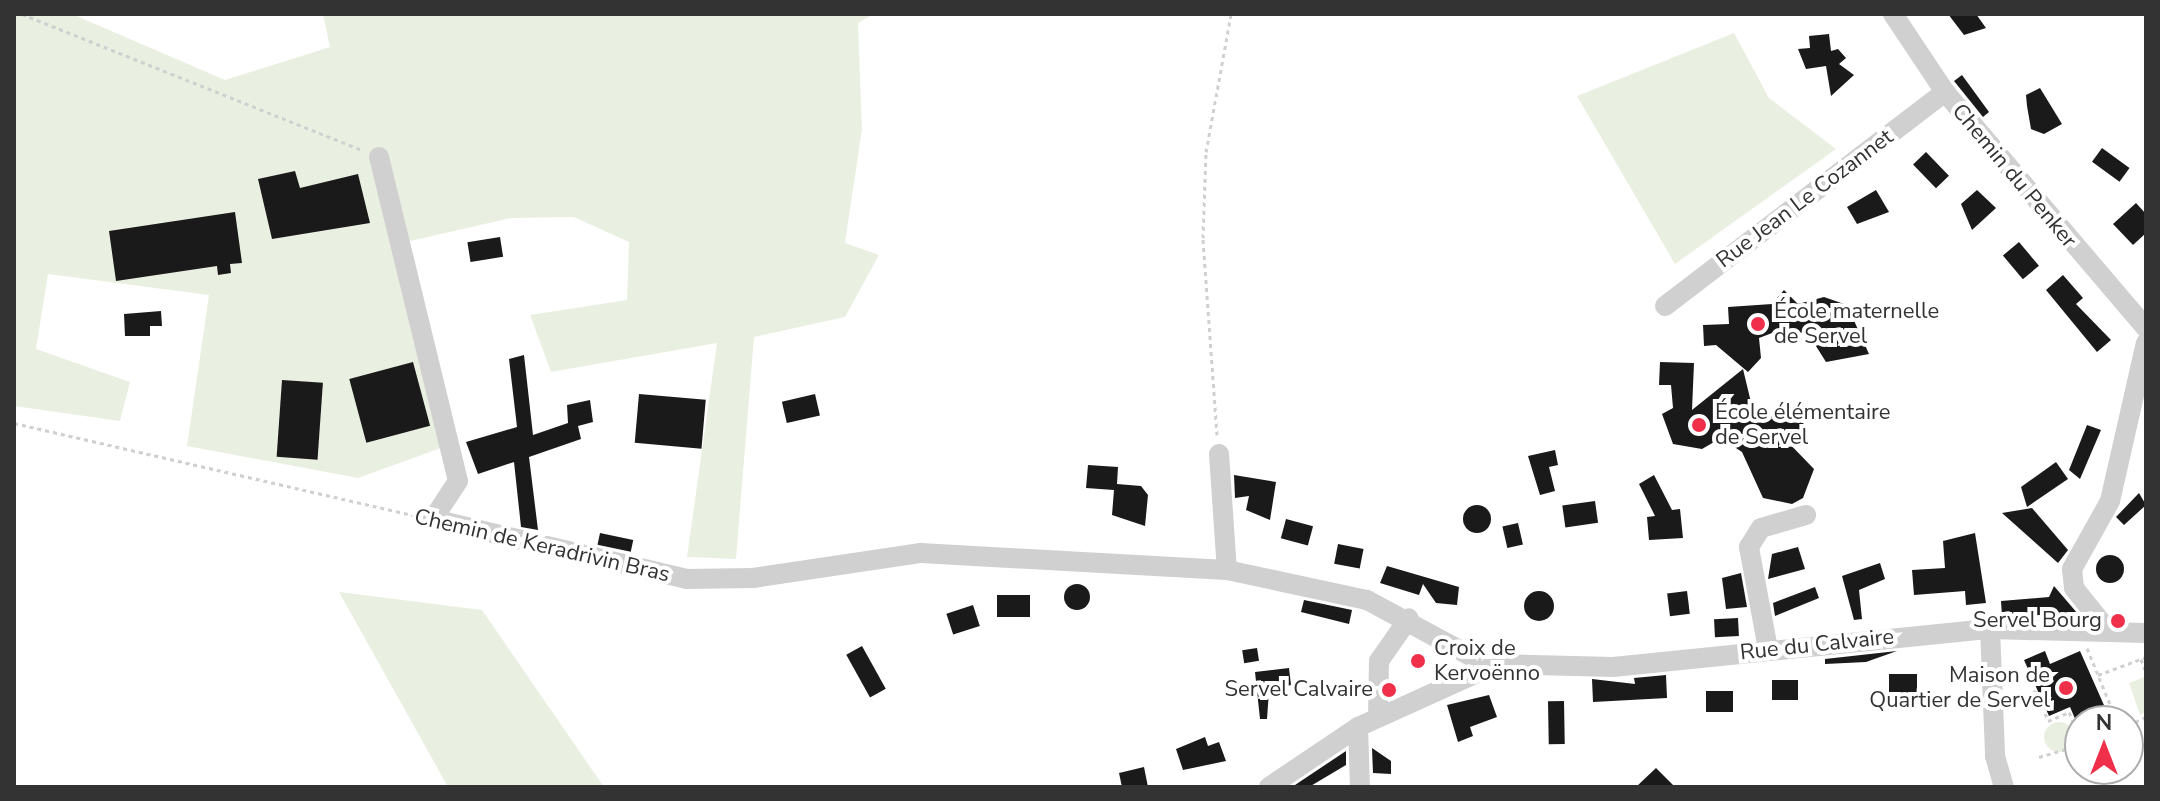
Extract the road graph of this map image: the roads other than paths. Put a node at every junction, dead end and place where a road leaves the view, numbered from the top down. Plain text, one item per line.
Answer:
1 (1893, 14) edge
2 (1945, 92) junction
3 (379, 157) road end
4 (1665, 306) dead end
5 (2146, 328) edge
6 (2146, 343) edge
7 (1219, 454) road end
8 (1806, 515) dead end
9 (1227, 570) junction
10 (1409, 618) junction
11 (2106, 628) junction
12 (1990, 629) junction
13 (2146, 633) edge
14 (1768, 649) junction
15 (1489, 666) junction
16 (1378, 717) junction
17 (1358, 727) junction
18 (1269, 787) edge
19 (1360, 787) edge
20 (2004, 787) edge

1 - 2 street, Chemin du Penker
2 - 4 street, Rue Jean Le Cozannet
2 - 5 street, Chemin du Penker
3 - 9 street, Chemin de Keradrivin Bras
6 - 11 street
7 - 9 street
8 - 14 street
9 - 10 street, Chemin de Keradrivin Bras
10 - 15 street, Chemin de Keradrivin Bras
10 - 16 street
11 - 12 street, Rue du Calvaire
11 - 13 street, Rue du Calvaire
12 - 14 street, Rue du Calvaire
12 - 20 street
14 - 15 street, Rue du Calvaire
15 - 16 street
16 - 17 street
17 - 18 street
17 - 19 street

